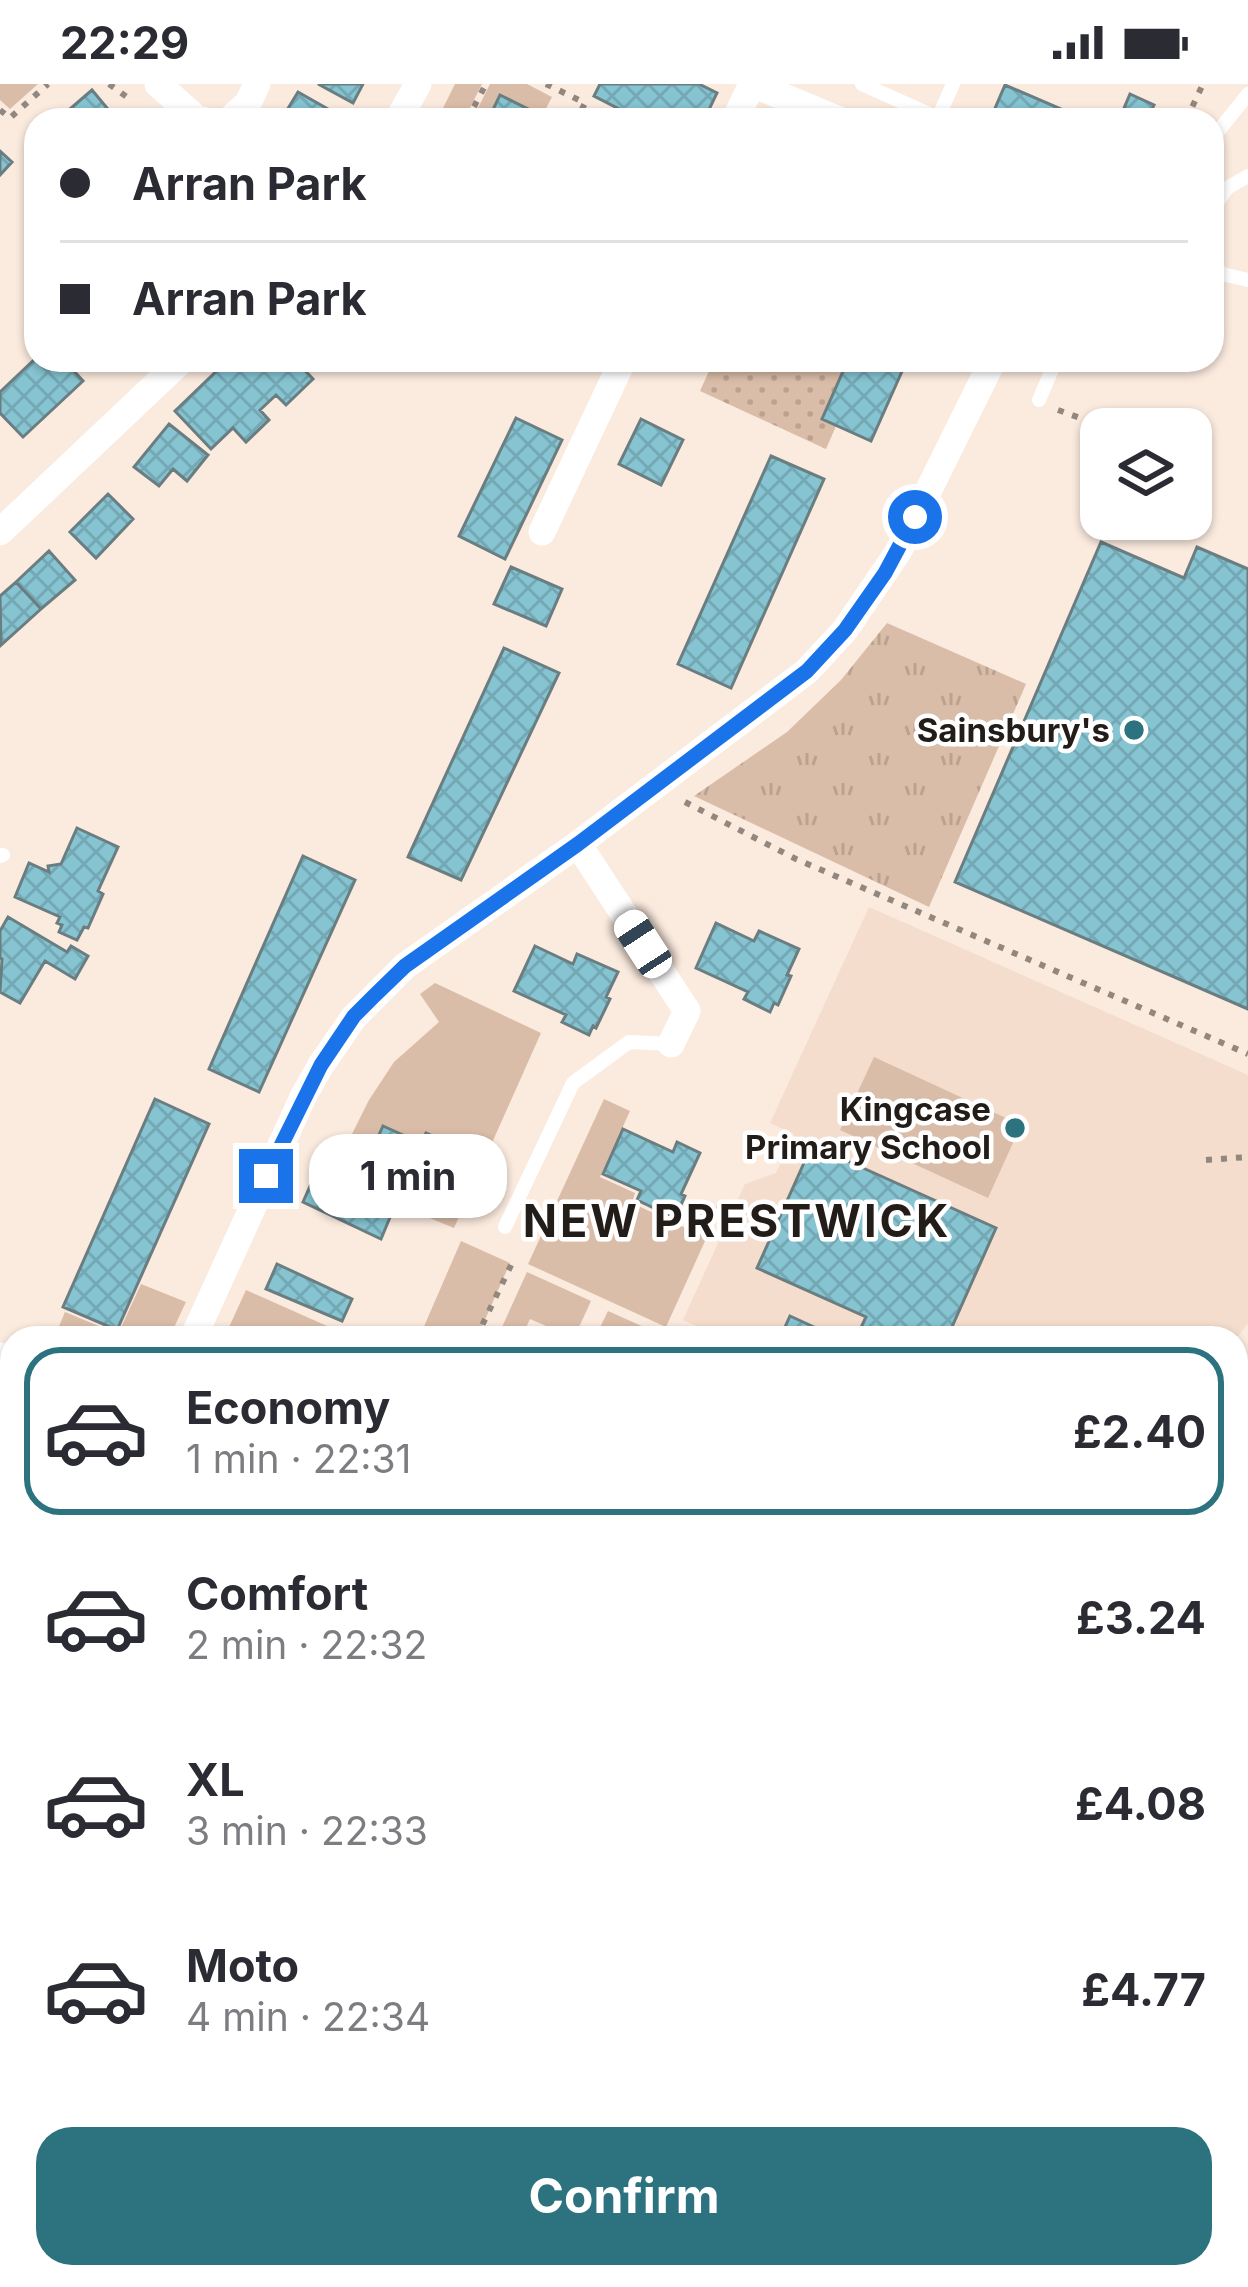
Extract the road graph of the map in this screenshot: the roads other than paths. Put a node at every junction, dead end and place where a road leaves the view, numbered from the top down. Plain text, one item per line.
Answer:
1 (158, 84) edge
2 (752, 84) edge
3 (868, 85) edge
4 (1248, 94) edge
5 (185, 108) edge
6 (809, 108) edge
7 (915, 108) edge
8 (1224, 125) edge
9 (169, 372) edge
10 (616, 372) edge
11 (987, 372) edge
12 (1053, 372) edge
13 (1046, 404) road end
14 (5, 518) edge
15 (542, 532) dead end
16 (578, 844) junction
17 (671, 1044) joint
18 (506, 1227) dead end
19 (198, 1326) edge

1 - 5 street
2 - 6 street
3 - 7 lane
4 - 8 lane
9 - 14 street
10 - 15 street
11 - 16 street
12 - 13 lane
16 - 17 street
16 - 19 street
17 - 18 lane

